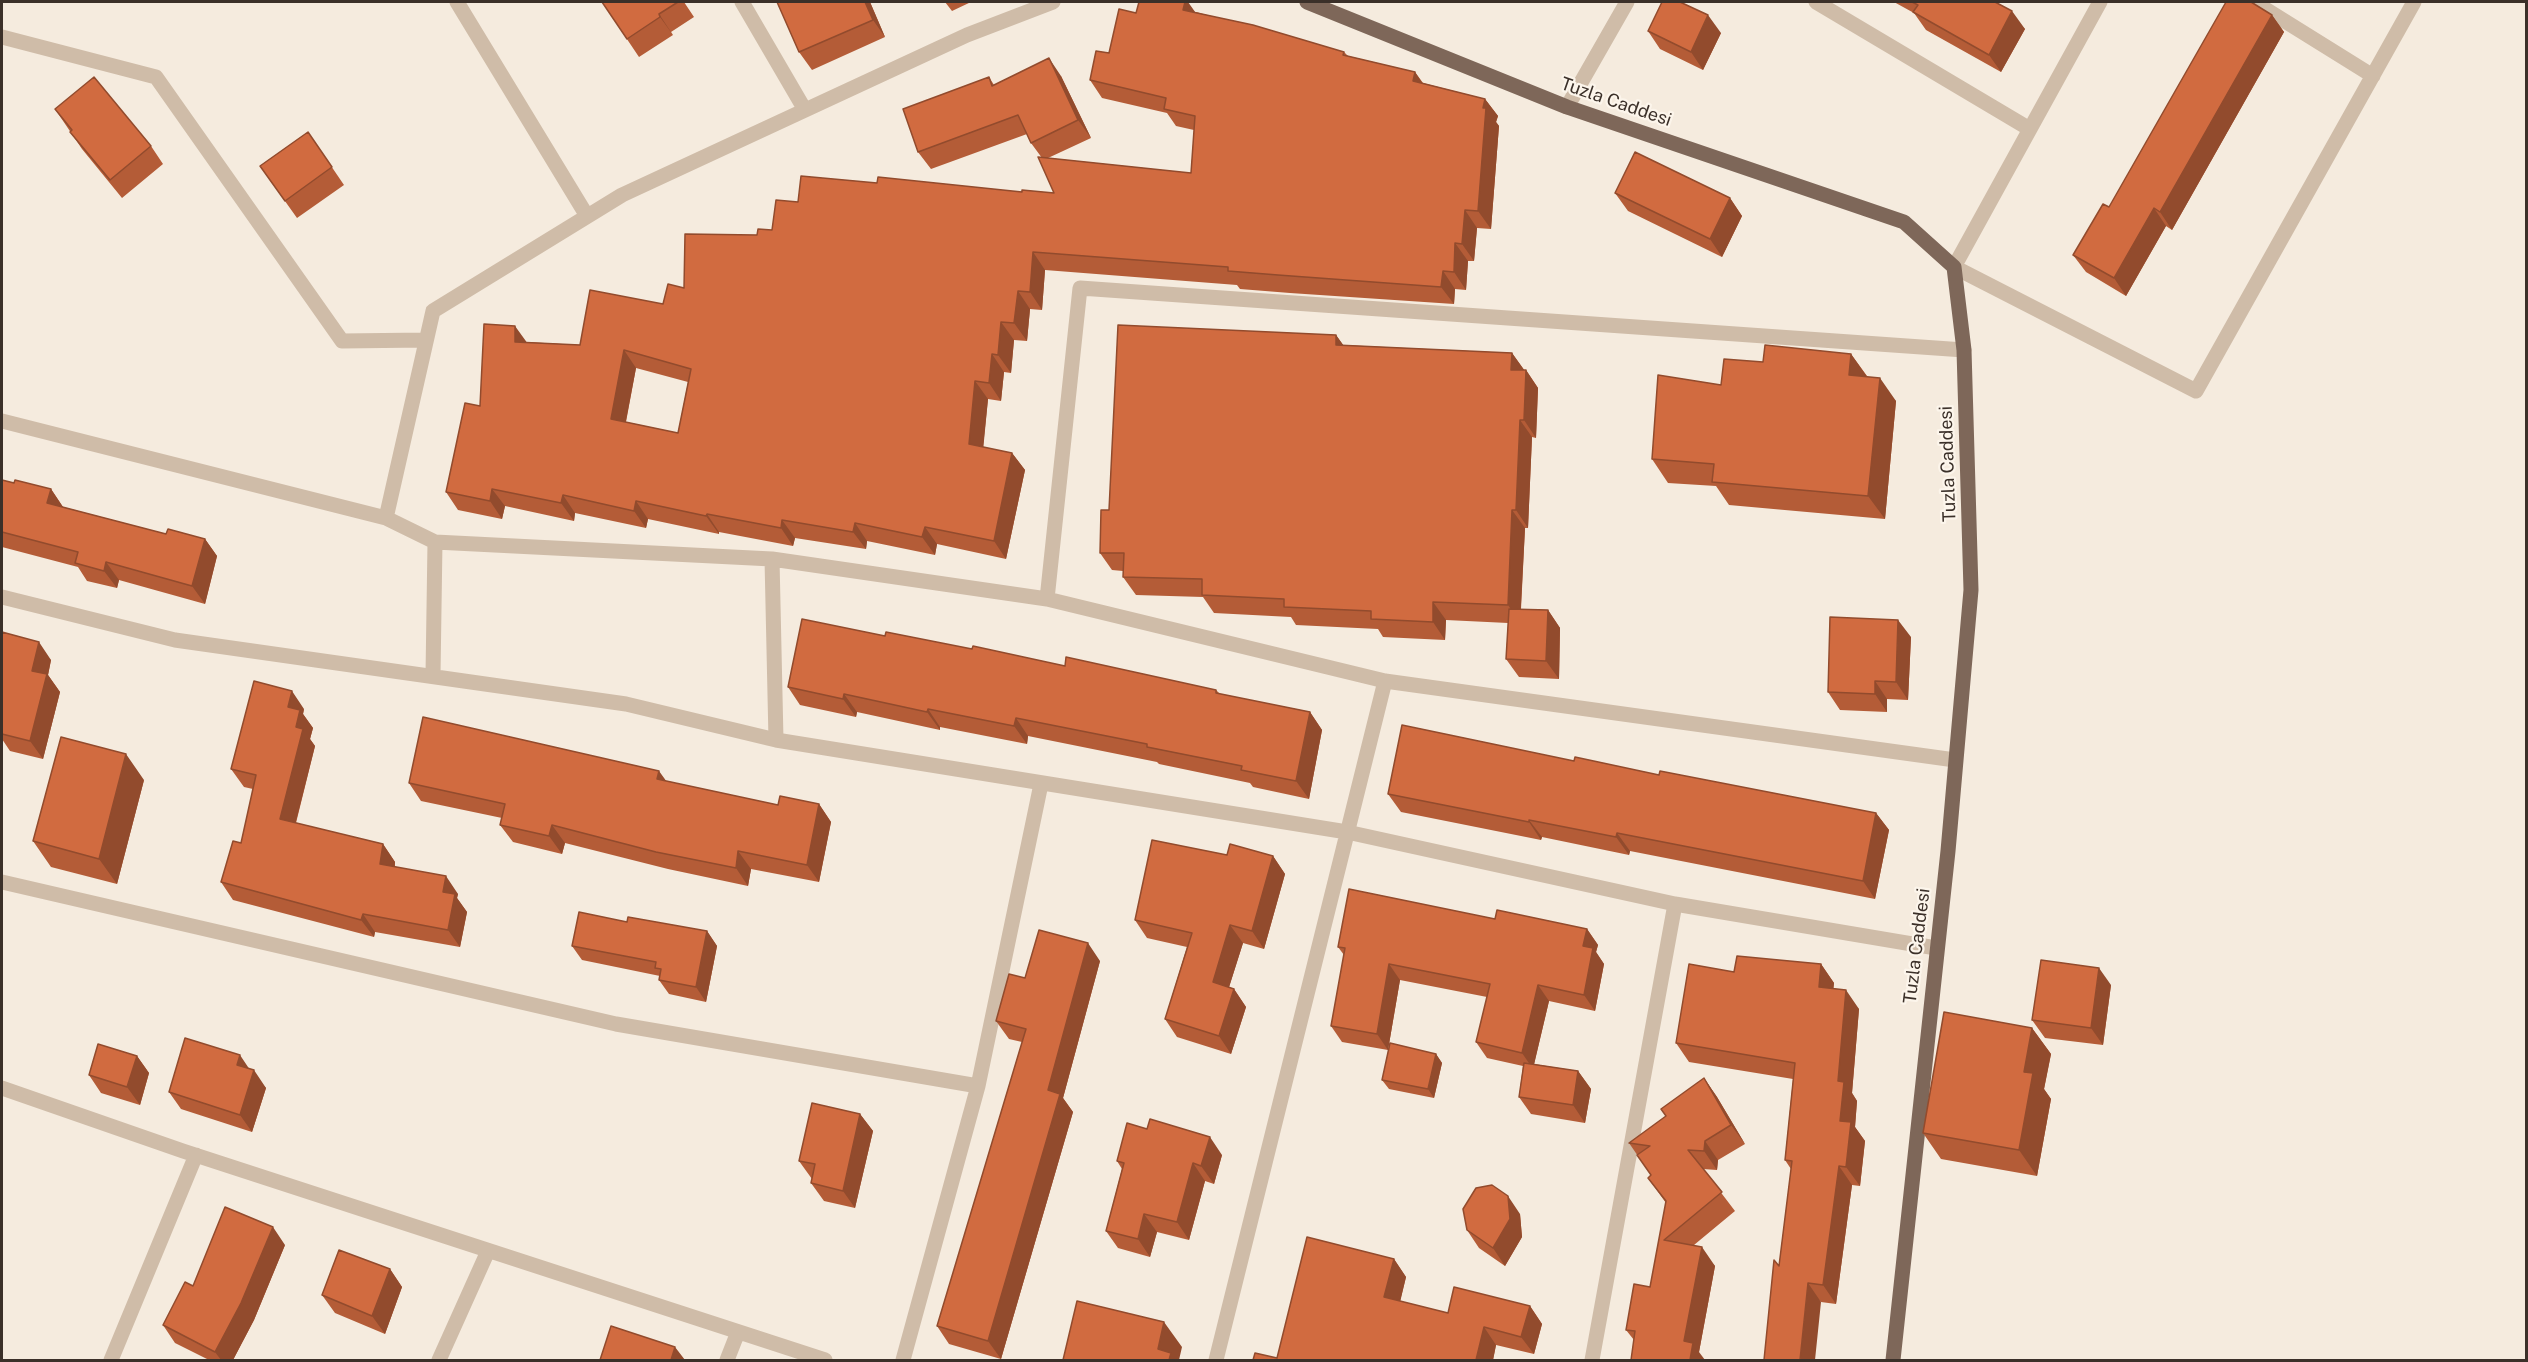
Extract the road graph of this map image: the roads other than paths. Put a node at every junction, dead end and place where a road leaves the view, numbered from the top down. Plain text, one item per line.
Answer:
1 (457, 2) edge
2 (742, 2) edge
3 (1053, 2) edge
4 (1310, 2) edge
5 (1627, 2) edge
6 (1816, 2) edge
7 (2100, 2) edge
8 (2254, 2) edge
9 (2415, 2) edge
10 (2, 37) edge
11 (2373, 76) junction
12 (1567, 107) junction
13 (805, 110) junction
14 (2028, 128) junction
15 (587, 216) junction
16 (1954, 267) junction
17 (425, 340) junction
18 (1964, 350) junction
19 (2, 421) edge
20 (386, 518) junction
21 (435, 542) junction
22 (772, 559) junction
23 (2, 597) edge
24 (1047, 599) junction
25 (433, 675) junction
26 (1385, 681) junction
27 (776, 740) junction
28 (1955, 760) junction
29 (1041, 784) junction
30 (1347, 832) junction
31 (2, 882) edge
32 (1676, 904) junction
33 (1936, 948) junction
34 (978, 1086) junction
35 (2, 1088) edge
36 (196, 1155) junction
37 (488, 1251) junction
38 (738, 1332) junction
39 (111, 1360) edge
40 (439, 1360) edge
41 (727, 1360) edge
42 (825, 1360) edge
43 (903, 1360) edge
44 (1216, 1360) edge
45 (1592, 1360) edge
46 (1893, 1360) edge

1 - 15 street
2 - 13 street
3 - 13 street
4 - 12 main road, Tuzla Caddesi
5 - 12 street
6 - 14 street
7 - 14 street
8 - 11 street
9 - 11 street
10 - 17 street
11 - 16 street
12 - 16 main road, Tuzla Caddesi
13 - 15 street
14 - 16 street
15 - 17 street
16 - 18 main road, Tuzla Caddesi
17 - 20 street
18 - 24 street
18 - 28 main road, Tuzla Caddesi
19 - 20 street
20 - 21 street
21 - 22 street
21 - 25 street
22 - 24 street
22 - 27 street
23 - 25 street
24 - 26 street
25 - 27 street
26 - 28 street
26 - 30 street
27 - 29 street
28 - 33 main road, Tuzla Caddesi
29 - 30 street
29 - 34 street
30 - 32 street
30 - 44 street
31 - 34 street
32 - 33 street
32 - 45 street
33 - 46 main road, Tuzla Caddesi
34 - 43 street
35 - 36 street
36 - 37 street
36 - 39 street
37 - 38 street
37 - 40 street
38 - 41 street
38 - 42 street

